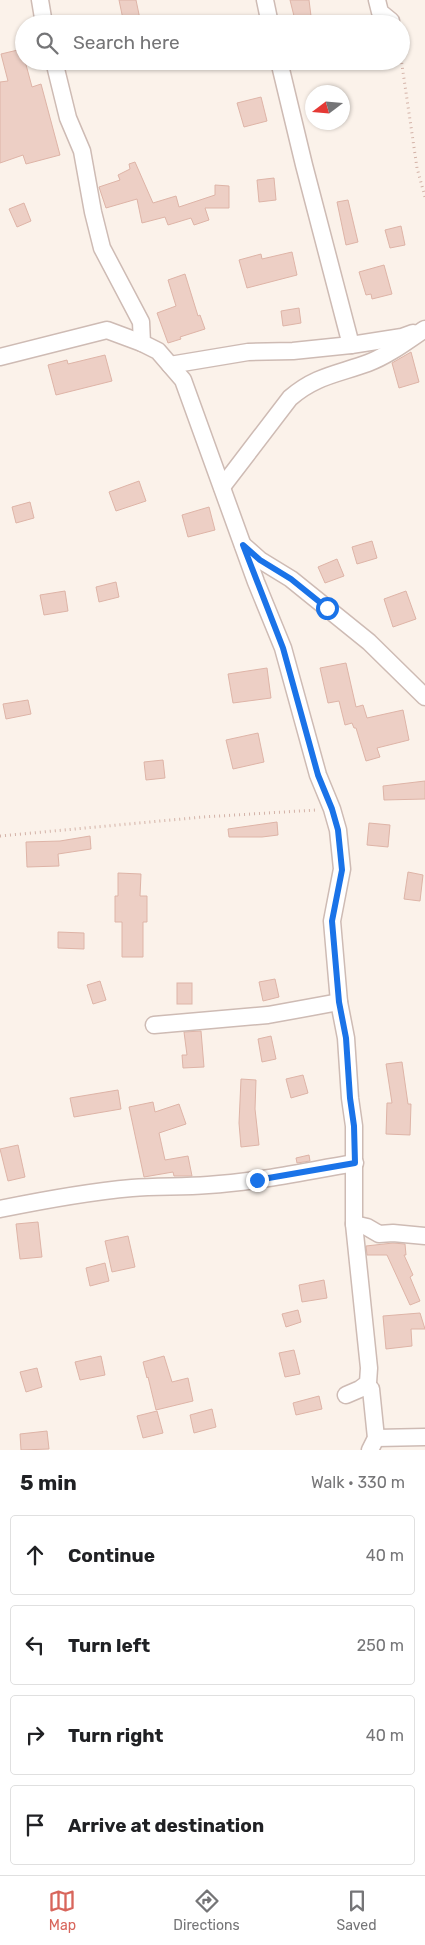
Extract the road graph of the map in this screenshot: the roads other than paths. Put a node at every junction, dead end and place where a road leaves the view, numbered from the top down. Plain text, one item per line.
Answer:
1 (40, 0) edge
2 (265, 0) edge
3 (377, 0) edge
4 (42, 15) edge
5 (268, 15) edge
6 (384, 15) edge
7 (56, 70) edge
8 (281, 70) edge
9 (425, 329) edge
10 (142, 343) junction
11 (351, 345) junction
12 (0, 357) edge
13 (170, 365) junction
14 (222, 487) junction
15 (243, 545) junction
16 (425, 697) edge
17 (339, 1002) junction
18 (154, 1025) dead end
19 (355, 1163) junction
20 (0, 1209) edge
21 (354, 1224) junction
22 (425, 1236) edge
23 (371, 1389) dead end
24 (346, 1395) dead end
25 (425, 1437) edge
26 (373, 1444) edge

1 - 4 street
2 - 5 street
3 - 6 street
7 - 10 street
8 - 11 street
9 - 11 street
9 - 14 street
10 - 12 street
10 - 13 street
11 - 13 street
13 - 14 street
14 - 15 street
15 - 16 street
15 - 17 street
17 - 18 street
17 - 19 street
19 - 20 street
19 - 21 street
21 - 22 street
21 - 24 street
23 - 26 street
25 - 26 street

